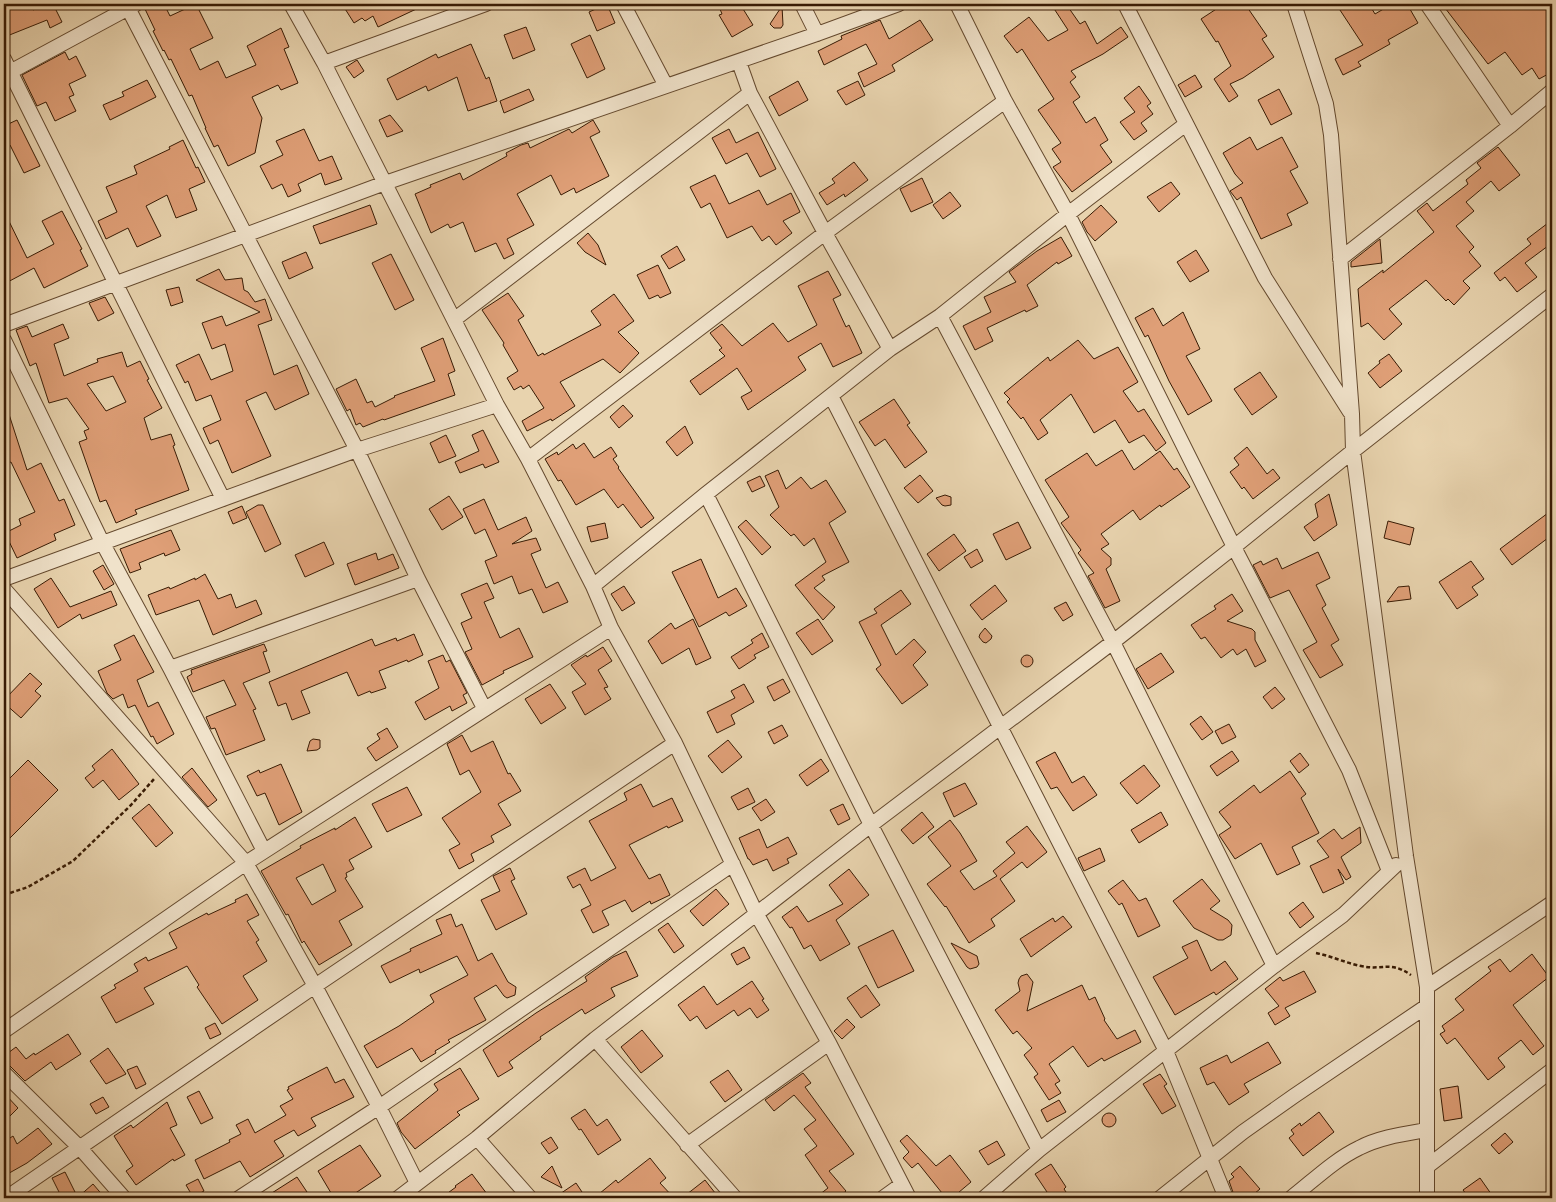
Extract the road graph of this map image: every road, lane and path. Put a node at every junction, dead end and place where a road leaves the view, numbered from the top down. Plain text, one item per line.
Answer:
1 (291, 4) edge
2 (486, 4) edge
3 (623, 4) edge
4 (802, 4) edge
5 (899, 4) edge
6 (957, 4) edge
7 (1125, 4) edge
8 (1294, 4) edge
9 (1427, 4) edge
10 (132, 6) edge
11 (818, 34) junction
12 (738, 62) junction
13 (324, 63) junction
14 (7, 65) edge
15 (666, 86) junction
16 (1552, 91) edge
17 (750, 93) junction
18 (1005, 101) junction
19 (1186, 124) junction
20 (1510, 126) junction
21 (385, 183) junction
22 (1068, 214) junction
23 (825, 233) junction
24 (244, 235) junction
25 (1340, 259) junction
26 (115, 283) junction
27 (1552, 295) edge
28 (940, 316) junction
29 (455, 319) junction
30 (4, 325) edge
31 (4, 340) edge
32 (890, 349) junction
33 (832, 396) junction
34 (497, 405) junction
35 (1352, 414) junction
36 (357, 450) junction
37 (1353, 451) junction
38 (528, 459) junction
39 (706, 494) junction
40 (223, 499) junction
41 (102, 542) junction
42 (1234, 547) junction
43 (4, 579) edge
44 (418, 579) junction
45 (593, 586) junction
46 (4, 589) edge
47 (611, 628) junction
48 (1113, 642) junction
49 (170, 668) junction
50 (484, 708) junction
51 (1001, 728) junction
52 (675, 743) junction
53 (163, 768) junction
54 (871, 825) junction
55 (264, 851) junction
56 (1406, 856) junction
57 (246, 863) junction
58 (733, 864) junction
59 (1389, 871) junction
60 (4, 895) edge
61 (1552, 903) edge
62 (756, 913) junction
63 (1297, 948) junction
64 (1274, 966) junction
65 (315, 986) junction
66 (1427, 987) junction
67 (1427, 1006) junction
68 (4, 1031) edge
69 (595, 1038) junction
70 (829, 1044) junction
71 (1166, 1051) junction
72 (1552, 1070) edge
73 (4, 1073) edge
74 (379, 1107) junction
75 (1427, 1130) junction
76 (477, 1138) junction
77 (687, 1145) junction
78 (80, 1148) junction
79 (1039, 1150) junction
80 (1209, 1159) junction
81 (1428, 1166) junction
82 (417, 1184) junction
83 (901, 1184) junction
84 (6, 1198) edge
85 (124, 1198) edge
86 (239, 1198) edge
87 (398, 1198) edge
88 (530, 1198) edge
89 (734, 1198) edge
90 (883, 1198) edge
91 (909, 1198) edge
92 (984, 1198) edge
93 (1160, 1198) edge
94 (1226, 1198) edge
95 (1291, 1198) edge
96 (1427, 1198) edge

1 - 13 street
2 - 13 street
3 - 15 street
4 - 11 street
5 - 11 street
6 - 18 street
7 - 19 street
8 - 25 street
9 - 20 street
10 - 14 street
10 - 24 street
11 - 12 street
12 - 15 street
12 - 17 street
13 - 21 street
14 - 26 street
15 - 21 street
16 - 20 street
17 - 23 street
17 - 29 street
18 - 22 street
18 - 23 street
19 - 22 street
19 - 35 street
20 - 25 street
21 - 24 street
21 - 29 street
22 - 28 street
22 - 42 street
23 - 32 street
23 - 38 street
24 - 26 street
24 - 36 street
25 - 35 street
26 - 30 street
26 - 40 street
27 - 37 street
28 - 32 street
28 - 48 street
29 - 34 street
31 - 41 street
32 - 33 street
33 - 39 street
33 - 51 street
34 - 36 street
34 - 38 street
35 - 37 street
36 - 40 street
36 - 44 street
37 - 42 street
37 - 56 street
38 - 45 street
39 - 45 street
39 - 54 street
40 - 41 street
41 - 43 street
41 - 49 street
42 - 48 street
42 - 59 street
44 - 49 street
44 - 50 street
45 - 47 street
46 - 53 street
47 - 50 street
47 - 52 street
48 - 51 street
48 - 64 street
49 - 55 street
50 - 55 street
51 - 54 street
51 - 71 street
52 - 58 street
52 - 65 street
53 - 57 street
53 - 60 path
54 - 62 street
54 - 79 street
55 - 57 street
56 - 59 street
56 - 66 street
57 - 65 street
57 - 68 street
58 - 62 street
58 - 74 street
59 - 63 street
61 - 66 street
62 - 69 street
62 - 70 street
63 - 64 street
63 - 66 path
64 - 71 street
65 - 74 street
65 - 78 street
66 - 67 street
67 - 75 street
67 - 80 street
69 - 76 street
69 - 77 street
70 - 77 street
70 - 83 street
71 - 79 street
71 - 80 street
72 - 81 street
73 - 78 street
74 - 82 street
74 - 86 street
75 - 81 street
75 - 95 street
76 - 82 street
76 - 88 street
77 - 89 street
78 - 84 street
78 - 85 street
79 - 92 street
80 - 93 street
80 - 94 street
81 - 96 street
82 - 87 street
83 - 90 street
83 - 91 street

